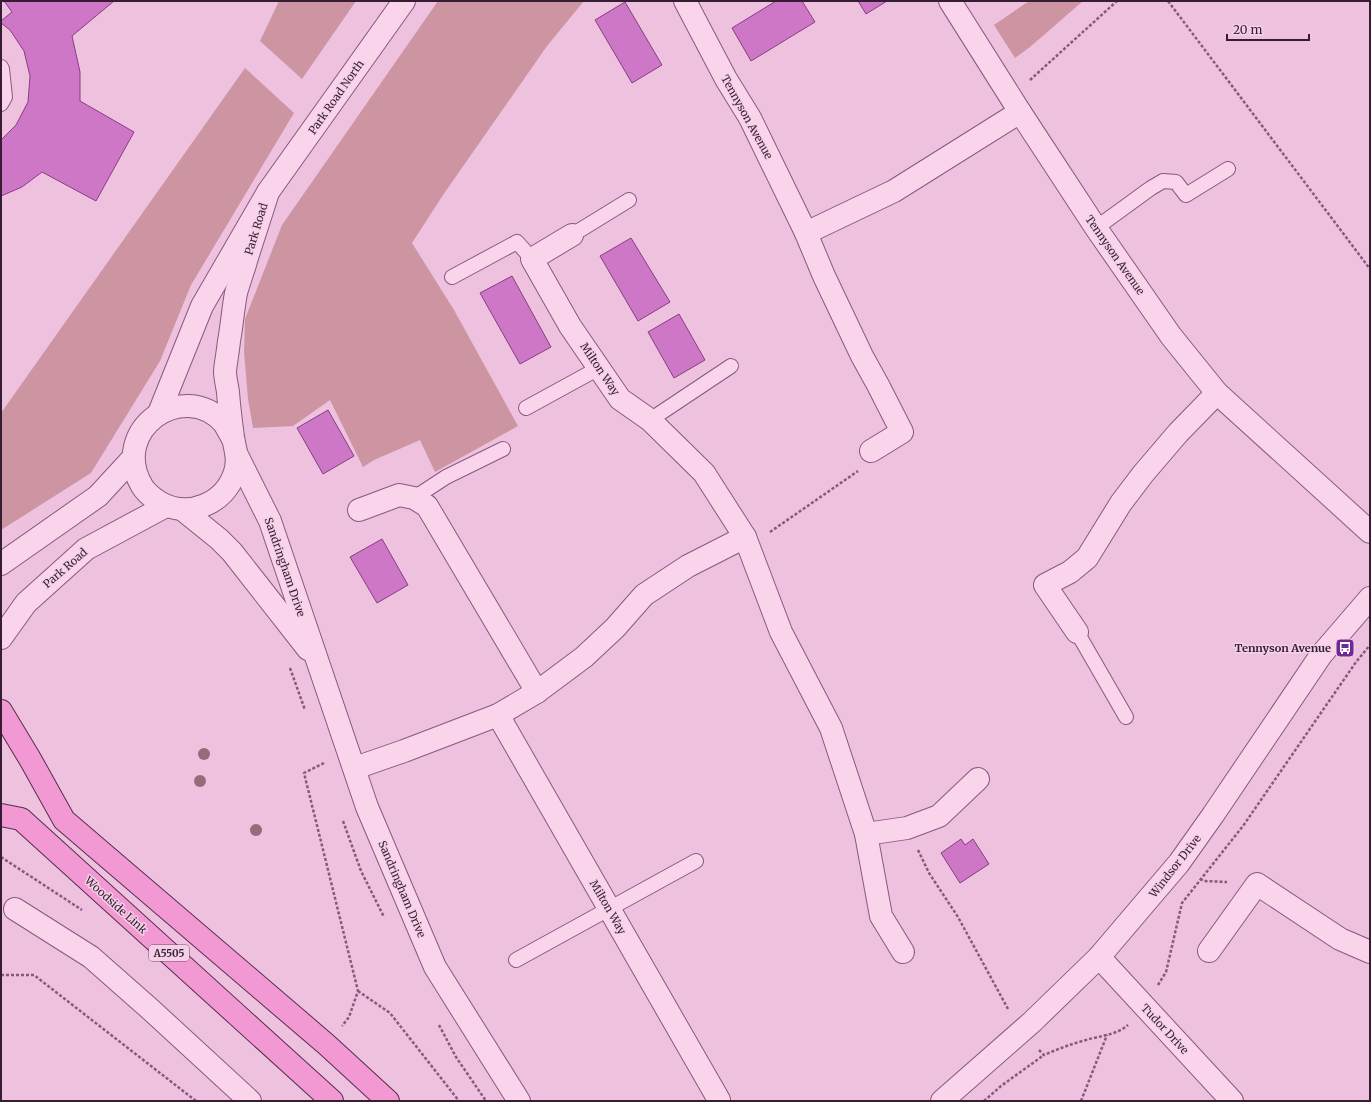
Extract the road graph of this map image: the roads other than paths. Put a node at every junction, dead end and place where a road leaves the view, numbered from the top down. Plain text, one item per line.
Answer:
1 (404, 1) edge
2 (685, 1) edge
3 (950, 1) edge
4 (1, 67) edge
5 (1, 104) edge
6 (1020, 112) junction
7 (1228, 169) dead end
8 (268, 192) junction
9 (629, 200) dead end
10 (1096, 228) junction
11 (806, 233) junction
12 (572, 235) joint
13 (532, 259) junction
14 (452, 277) dead end
15 (731, 366) dead end
16 (599, 368) junction
17 (1217, 393) junction
18 (526, 408) dead end
19 (159, 413) junction
20 (650, 420) junction
21 (235, 447) junction
22 (503, 449) dead end
23 (871, 451) road end
24 (133, 458) junction
25 (414, 498) junction
26 (175, 508) junction
27 (359, 510) dead end
28 (1370, 532) edge
29 (745, 536) junction
30 (1, 564) edge
31 (1370, 598) edge
32 (1077, 632) joint
33 (1, 638) edge
34 (317, 661) junction
35 (537, 692) junction
36 (1, 711) edge
37 (498, 714) junction
38 (1126, 717) dead end
39 (355, 768) junction
40 (978, 779) dead end
41 (1, 815) edge
42 (866, 834) junction
43 (696, 861) dead end
44 (15, 909) dead end
45 (610, 910) junction
46 (1209, 951) dead end
47 (903, 952) dead end
48 (1370, 952) edge
49 (1099, 957) junction
50 (516, 960) dead end
51 (719, 1100) dead end
52 (250, 1101) edge
53 (332, 1101) edge
54 (388, 1101) edge
55 (519, 1101) edge
56 (942, 1101) edge
57 (1232, 1101) edge

1 - 8 street, Park Road North
2 - 11 street, Tennyson Avenue
3 - 6 street, Tennyson Avenue
4 - 5 lane
6 - 10 street, Tennyson Avenue
6 - 11 street
7 - 10 lane
8 - 19 street, Park Road
8 - 21 street, Park Road
9 - 12 lane
10 - 17 street, Tennyson Avenue
11 - 23 street, Tennyson Avenue
12 - 13 street
13 - 14 lane
13 - 16 street, Milton Way
15 - 20 lane
16 - 18 lane
16 - 20 street, Milton Way
17 - 28 street, Tennyson Avenue
17 - 32 street
19 - 21 street
19 - 24 street
20 - 29 street, Milton Way
21 - 26 street
21 - 34 street, Sandringham Drive
22 - 25 lane
24 - 26 street
24 - 30 street
25 - 27 street
25 - 35 street
26 - 33 street, Park Road
26 - 34 street, Sandringham Drive
29 - 35 street
29 - 42 street, Milton Way
31 - 49 street, Windsor Drive
32 - 38 lane
34 - 39 street, Sandringham Drive
35 - 37 street
36 - 54 main road, A5505
37 - 39 street
37 - 45 street, Milton Way
39 - 55 street, Sandringham Drive
40 - 42 street
41 - 53 main road, Woodside Link / A5505
42 - 47 street, Milton Way
43 - 45 lane
44 - 52 street
45 - 50 lane
45 - 51 street, Milton Way
46 - 48 street
49 - 56 street, Windsor Drive
49 - 57 street, Tudor Drive

